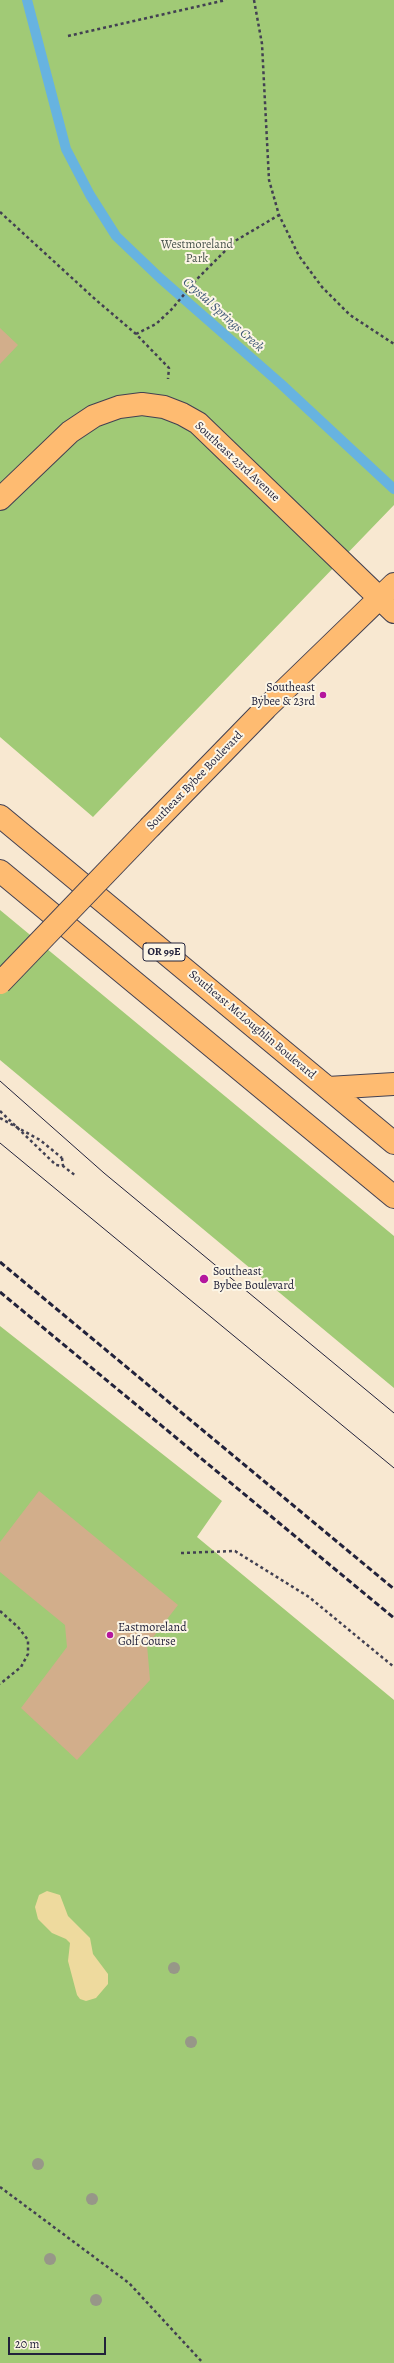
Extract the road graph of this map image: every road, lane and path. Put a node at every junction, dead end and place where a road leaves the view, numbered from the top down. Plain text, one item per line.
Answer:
1 (226, 0) edge
2 (254, 0) edge
3 (68, 36) dead end
4 (0, 212) edge
5 (279, 215) junction
6 (136, 334) junction
7 (394, 344) edge
8 (164, 407) junction
9 (0, 499) edge
10 (389, 598) edge
11 (0, 816) edge
12 (0, 871) edge
13 (0, 983) edge
14 (394, 1084) edge
15 (328, 1088) junction
16 (0, 1111) edge
17 (0, 1118) edge
18 (394, 1143) edge
19 (63, 1166) junction
20 (76, 1176) dead end
21 (394, 1196) edge
22 (181, 1553) dead end
23 (0, 1611) edge
24 (394, 1667) edge
25 (0, 1684) edge
26 (0, 2187) edge
27 (203, 2363) edge

1 - 3 path
2 - 5 path
4 - 6 path
5 - 6 path
5 - 7 path
6 - 8 path
8 - 9 main road, Southeast 23rd Avenue
8 - 10 main road, Southeast 23rd Avenue
10 - 13 main road, Southeast Bybee Boulevard, bridge
11 - 15 main road, Southeast McLoughlin Boulevard / OR 99E
12 - 21 main road
14 - 15 main road
15 - 18 main road, Southeast McLoughlin Boulevard / OR 99E
16 - 19 path
17 - 19 path, bridge
19 - 20 path
22 - 24 path
23 - 25 path
26 - 27 path

